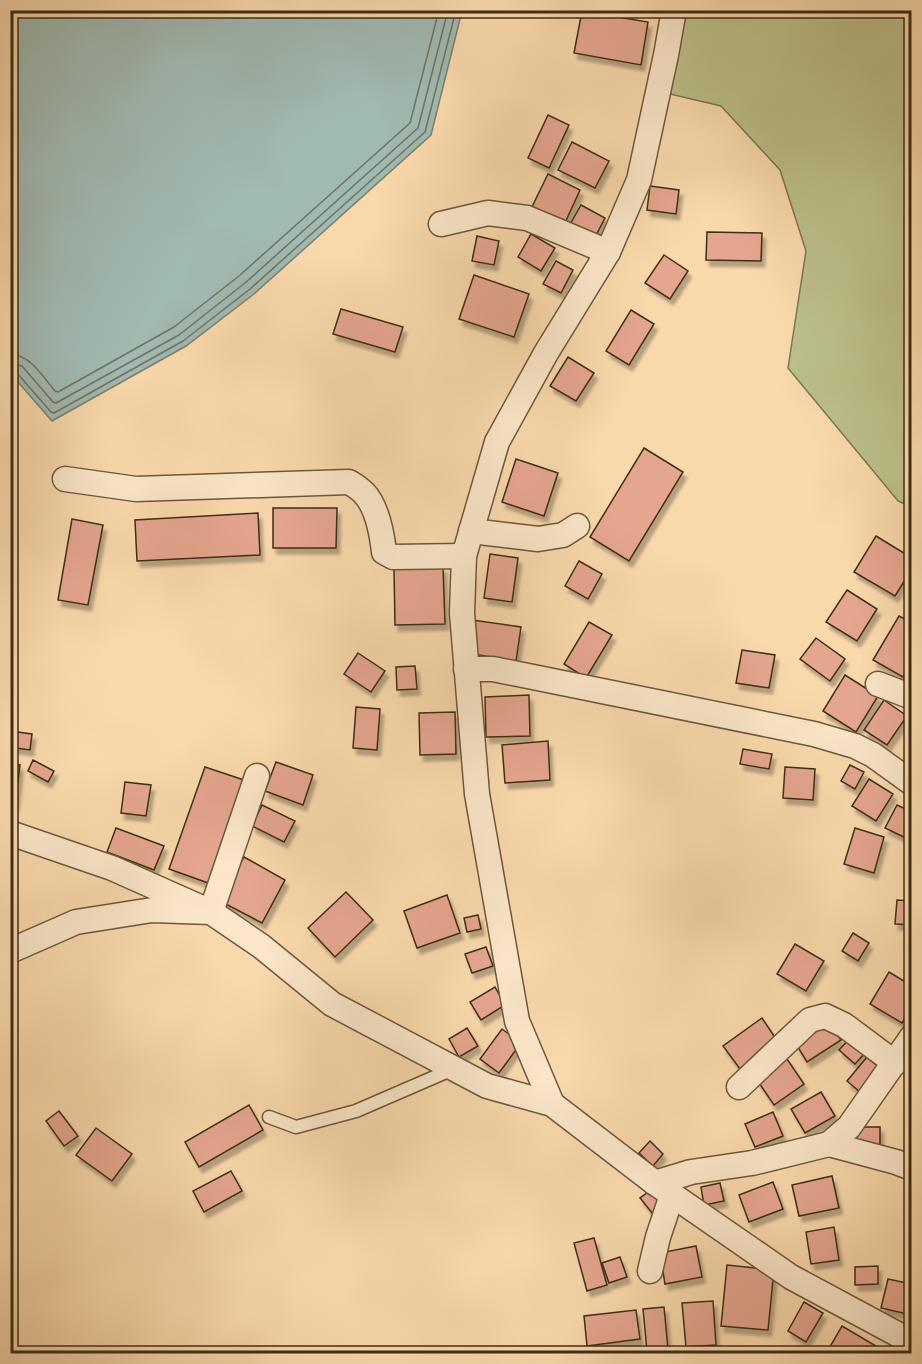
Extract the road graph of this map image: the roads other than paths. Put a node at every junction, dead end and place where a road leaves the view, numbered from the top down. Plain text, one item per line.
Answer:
1 (674, 10) edge
2 (441, 224) dead end
3 (608, 252) junction
4 (65, 479) dead end
5 (577, 526) dead end
6 (471, 531) junction
7 (464, 556) junction
8 (466, 669) junction
9 (878, 684) dead end
10 (912, 697) edge
11 (257, 776) dead end
12 (912, 783) edge
13 (10, 833) edge
14 (211, 912) junction
15 (10, 951) edge
16 (912, 1037) edge
17 (895, 1062) junction
18 (454, 1069) junction
19 (739, 1087) dead end
20 (552, 1104) junction
21 (269, 1117) dead end
22 (829, 1144) junction
23 (912, 1168) edge
24 (664, 1189) junction
25 (650, 1271) dead end
26 (912, 1342) edge

1 - 3 street
2 - 3 street
3 - 6 street
4 - 7 street
5 - 6 street
6 - 7 street
7 - 8 street
8 - 12 street
8 - 20 street
9 - 10 street
11 - 14 street
13 - 14 street
14 - 15 street
14 - 18 street
16 - 17 street
17 - 19 street
17 - 22 street
18 - 20 street
18 - 21 lane
20 - 24 street
22 - 23 street
22 - 24 street
24 - 25 street
24 - 26 street

